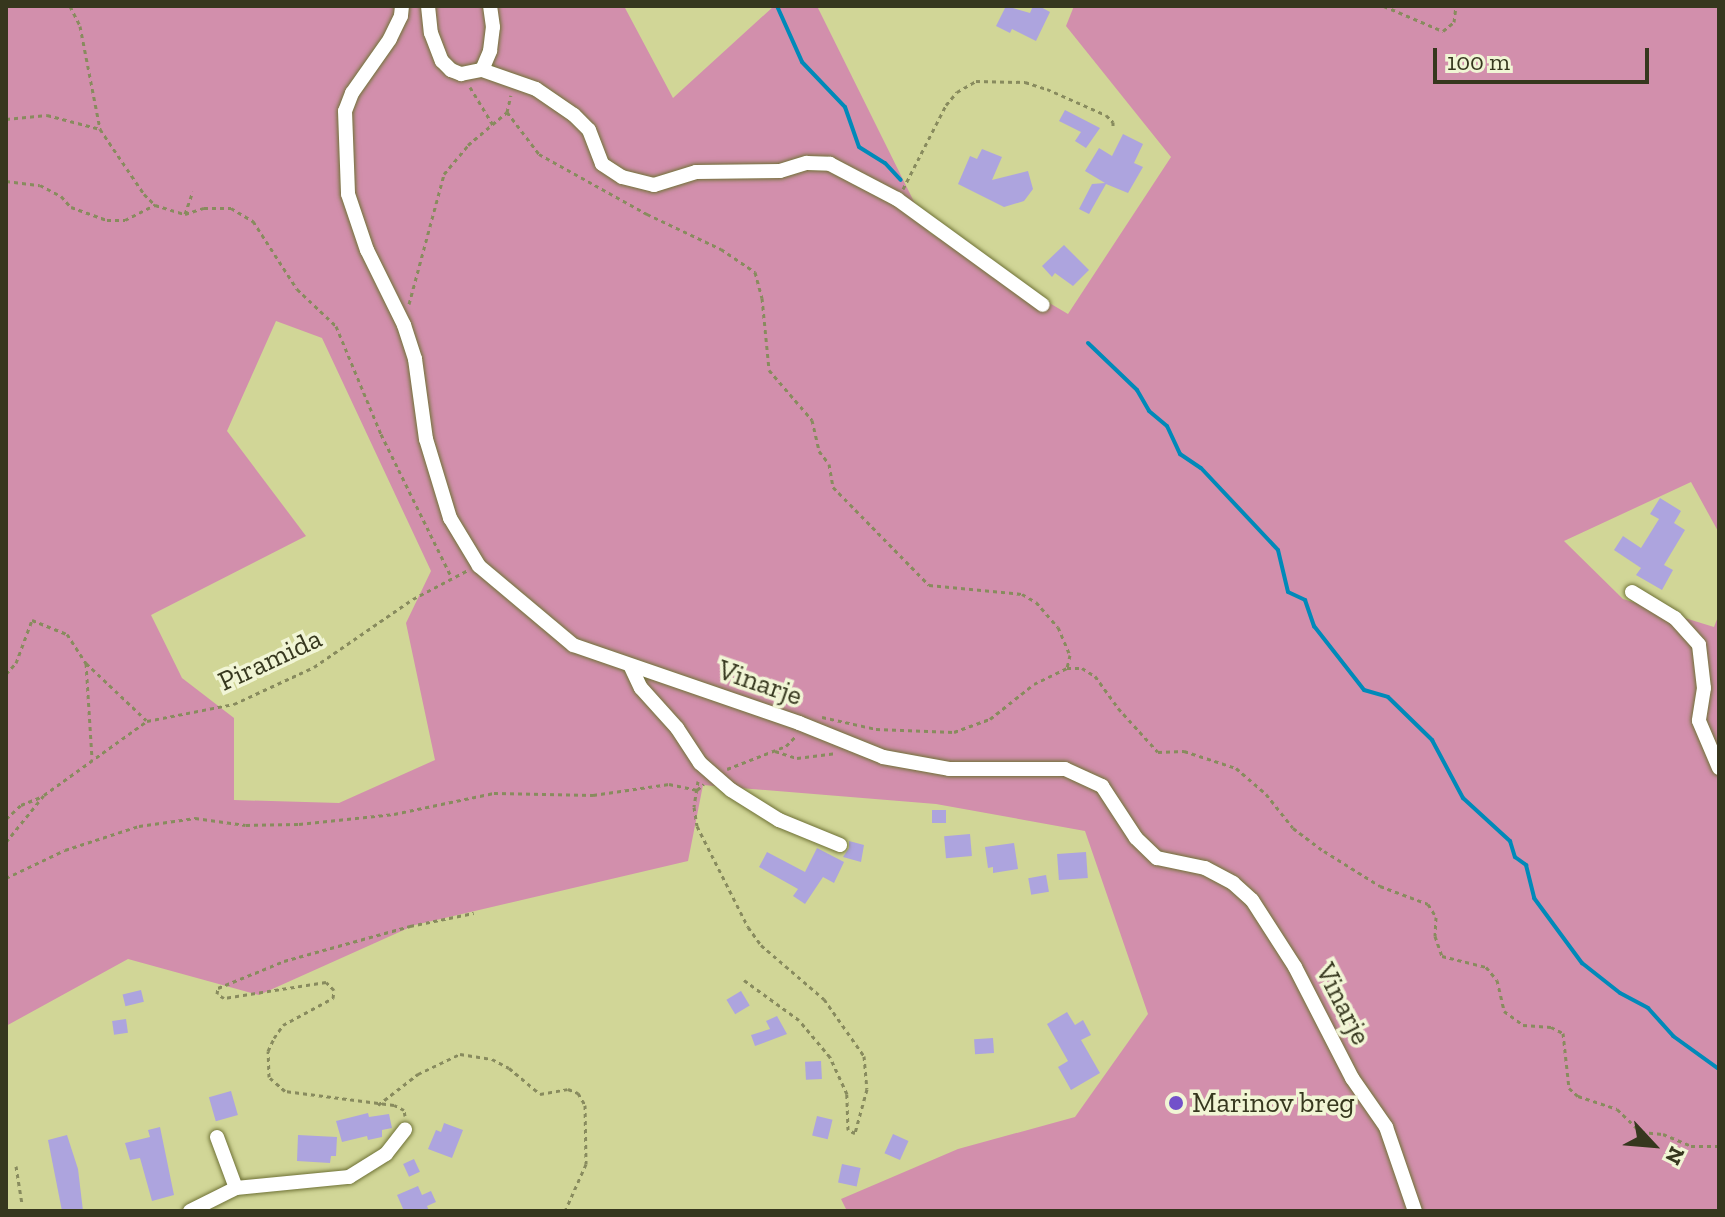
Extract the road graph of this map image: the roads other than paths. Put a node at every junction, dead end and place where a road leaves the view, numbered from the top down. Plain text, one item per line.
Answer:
1 (402, 6) edge
2 (428, 6) edge
3 (490, 6) edge
4 (482, 70) junction
5 (1043, 305) dead end
6 (1632, 592) dead end
7 (631, 667) junction
8 (1719, 768) edge
9 (840, 845) dead end
10 (405, 1130) road end
11 (217, 1137) dead end
12 (236, 1188) junction
13 (190, 1211) edge
14 (1415, 1211) edge

1 - 7 street, Vinarje
2 - 4 street
3 - 4 street
4 - 5 street
6 - 8 street
7 - 9 street
7 - 14 street, Vinarje
10 - 12 street
11 - 12 street
12 - 13 street

